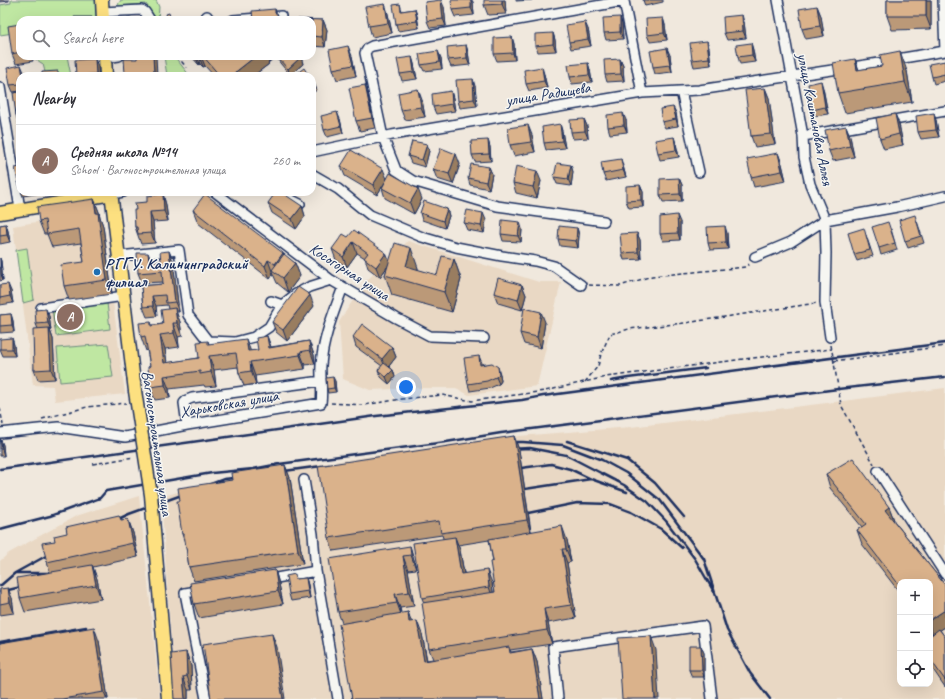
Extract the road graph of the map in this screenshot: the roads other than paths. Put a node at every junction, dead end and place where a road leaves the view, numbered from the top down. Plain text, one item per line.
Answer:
1 (624, 0) edge
2 (778, 0) edge
3 (943, 0) edge
4 (102, 11) edge
5 (148, 16) edge
6 (945, 51) edge
7 (105, 60) edge
8 (106, 72) edge
9 (792, 76) junction
10 (0, 87) edge
11 (681, 91) junction
12 (642, 93) junction
13 (945, 111) edge
14 (803, 136) junction
15 (383, 137) junction
16 (316, 151) edge
17 (16, 172) edge
18 (699, 172) dead end
19 (316, 176) edge
20 (19, 196) edge
21 (98, 196) edge
22 (116, 196) edge
23 (220, 196) edge
24 (284, 196) edge
25 (945, 196) edge
26 (300, 204) edge
27 (20, 209) junction
28 (0, 213) edge
29 (825, 220) junction
30 (604, 221) dead end
31 (119, 256) junction
32 (755, 257) road end
33 (331, 280) junction
34 (581, 285) road end
35 (343, 287) junction
36 (124, 296) junction
37 (272, 301) dead end
38 (282, 305) junction
39 (41, 308) edge
40 (830, 337) road end
41 (484, 338) dead end
42 (320, 381) junction
43 (187, 425) junction
44 (2, 433) edge
45 (878, 472) road end
46 (304, 480) dead end
47 (316, 571) junction
48 (945, 574) edge
49 (254, 581) edge
50 (208, 589) edge
51 (168, 699) edge
52 (206, 699) edge
53 (338, 699) edge
54 (558, 699) edge
55 (712, 699) edge

1 - 12 street
1 - 15 street
2 - 9 street, улица Каштановая Аллея
3 - 6 street
4 - 5 street
6 - 9 street, улица Радищева
7 - 8 main road
9 - 11 street, улица Радищева
9 - 14 street, улица Каштановая Аллея
10 - 17 street
11 - 12 street, улица Радищева
11 - 18 street
12 - 15 street, улица Радищева
13 - 14 street
14 - 29 street, улица Каштановая Аллея
15 - 16 street, улица Радищева
15 - 30 street
19 - 34 street
20 - 27 street
21 - 27 main road
22 - 31 main road, Вагоностроительная улица
23 - 33 street, Косогорная улица
24 - 26 street
25 - 29 street
27 - 28 main road
29 - 32 street
29 - 40 street, улица Каштановая Аллея
31 - 36 main road, Вагоностроительная улица
31 - 38 street
33 - 35 street, Косогорная улица
33 - 38 street
35 - 41 street, Косогорная улица
35 - 42 street
36 - 39 street
36 - 51 main road, Вагоностроительная улица, bridge
37 - 38 street
42 - 43 street, Харьковская улица
42 - 43 street
43 - 44 street, Харьковская улица
45 - 48 street
46 - 47 street
47 - 49 street
47 - 53 street
50 - 52 street
54 - 55 street

